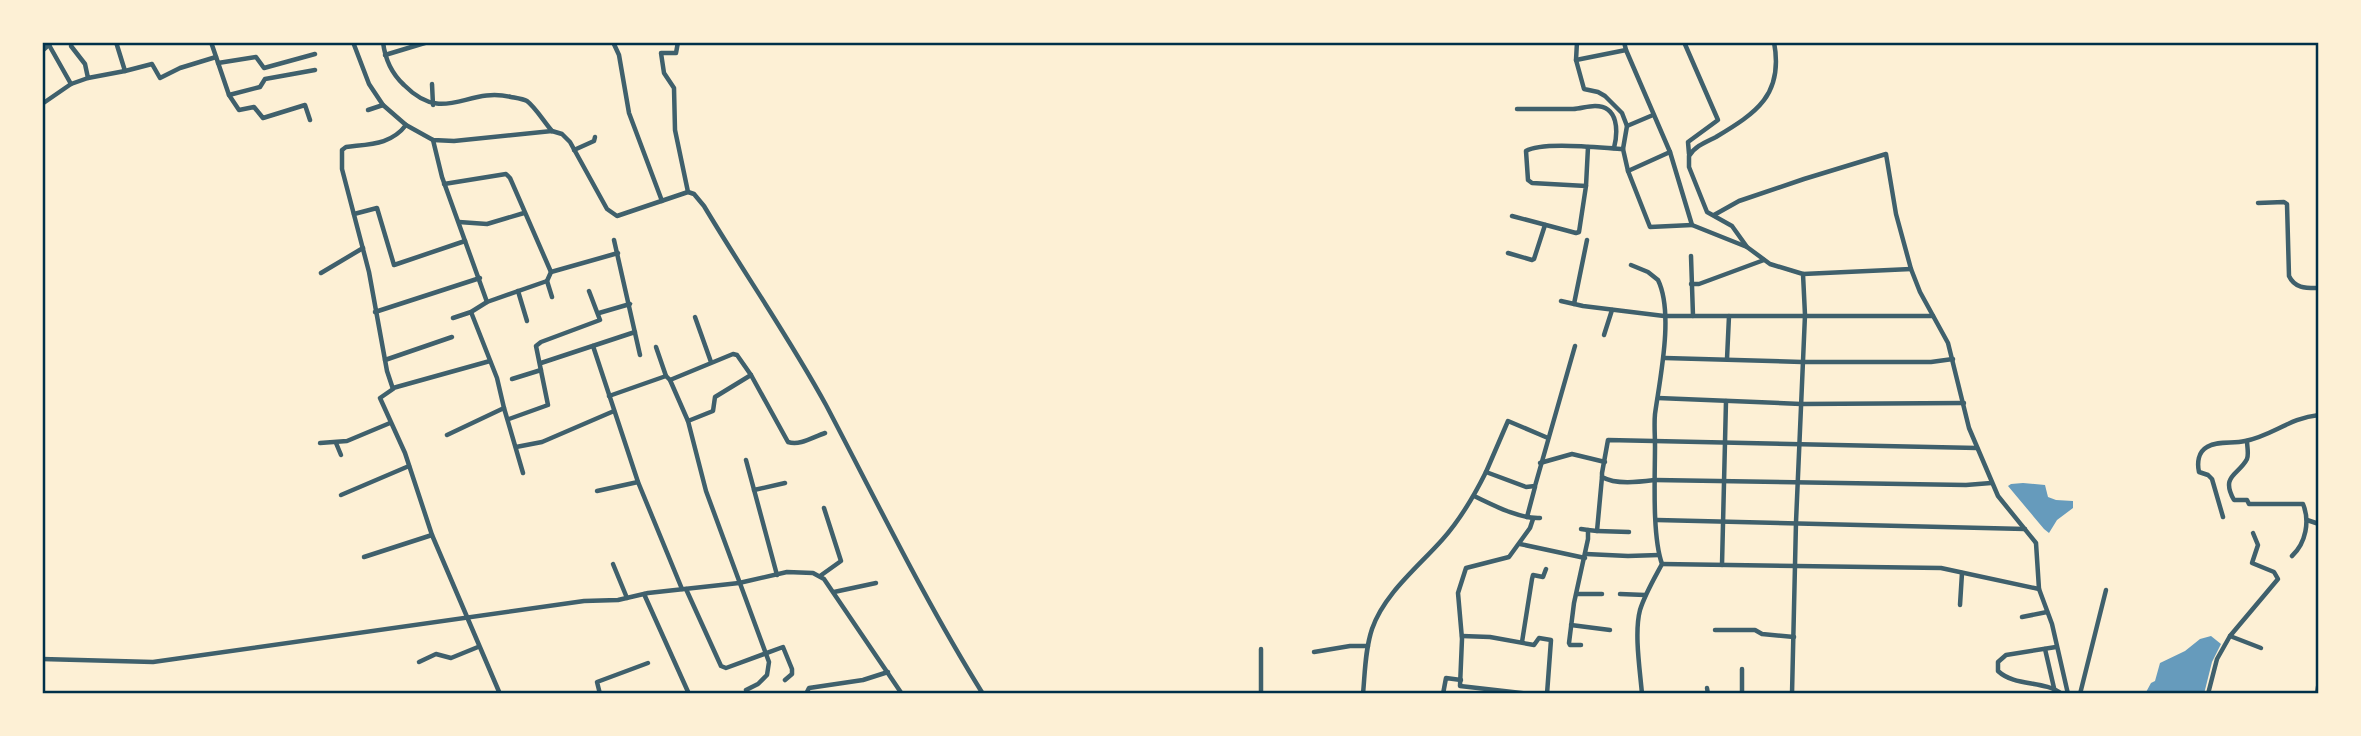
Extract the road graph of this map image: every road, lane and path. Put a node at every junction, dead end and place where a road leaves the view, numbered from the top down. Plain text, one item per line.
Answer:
1 (72, 42) edge
2 (116, 42) edge
3 (211, 42) edge
4 (353, 42) edge
5 (383, 42) edge
6 (428, 42) edge
7 (613, 42) edge
8 (678, 42) edge
9 (1577, 42) edge
10 (1625, 42) edge
11 (1684, 42) edge
12 (1774, 42) edge
13 (50, 44) edge
14 (1626, 50) junction
15 (42, 51) edge
16 (315, 54) dead end
17 (385, 55) junction
18 (216, 57) junction
19 (1576, 60) junction
20 (218, 63) junction
21 (315, 70) dead end
22 (125, 71) junction
23 (88, 78) junction
24 (71, 83) junction
25 (432, 83) dead end
26 (229, 95) junction
27 (42, 104) edge
28 (383, 105) junction
29 (433, 105) junction
30 (1517, 109) dead end
31 (368, 110) dead end
32 (1653, 116) junction
33 (310, 120) dead end
34 (406, 125) junction
35 (1627, 126) junction
36 (552, 131) junction
37 (595, 137) dead end
38 (433, 140) junction
39 (1588, 146) junction
40 (1615, 148) junction
41 (1623, 149) junction
42 (574, 150) junction
43 (1670, 152) junction
44 (1689, 156) junction
45 (1628, 171) junction
46 (444, 184) junction
47 (1586, 186) junction
48 (688, 192) junction
49 (662, 201) junction
50 (2258, 203) dead end
51 (524, 213) junction
52 (354, 214) junction
53 (1714, 215) junction
54 (1512, 216) dead end
55 (458, 222) junction
56 (1545, 225) junction
57 (1692, 225) junction
58 (614, 240) dead end
59 (1587, 240) dead end
60 (464, 241) junction
61 (1747, 247) junction
62 (363, 248) junction
63 (618, 253) junction
64 (1508, 253) dead end
65 (1690, 256) dead end
66 (1765, 260) junction
67 (1631, 265) dead end
68 (1912, 269) junction
69 (551, 272) junction
70 (321, 273) dead end
71 (1803, 274) junction
72 (480, 278) junction
73 (547, 281) junction
74 (1691, 284) junction
75 (2319, 288) edge
76 (518, 291) junction
77 (589, 291) dead end
78 (552, 297) dead end
79 (1561, 301) dead end
80 (487, 302) junction
81 (629, 304) junction
82 (1574, 304) junction
83 (1612, 310) junction
84 (375, 312) junction
85 (471, 312) junction
86 (599, 313) junction
87 (1805, 315) junction
88 (1664, 316) junction
89 (1693, 316) junction
90 (1729, 316) junction
91 (1934, 316) junction
92 (695, 317) dead end
93 (453, 318) dead end
94 (527, 321) dead end
95 (635, 331) junction
96 (1605, 335) dead end
97 (452, 337) dead end
98 (593, 346) junction
99 (1575, 346) dead end
100 (656, 347) dead end
101 (640, 355) dead end
102 (1665, 358) junction
103 (385, 359) junction
104 (1727, 359) junction
105 (1953, 359) junction
106 (490, 361) junction
107 (712, 362) junction
108 (1802, 362) junction
109 (541, 363) junction
110 (541, 370) junction
111 (751, 375) junction
112 (668, 378) junction
113 (512, 379) dead end
114 (393, 389) junction
115 (609, 396) junction
116 (1658, 398) junction
117 (1726, 401) junction
118 (1964, 403) junction
119 (1801, 404) junction
120 (504, 408) junction
121 (614, 411) junction
122 (2319, 415) edge
123 (509, 419) junction
124 (688, 421) junction
125 (390, 423) junction
126 (825, 433) dead end
127 (447, 435) dead end
128 (1548, 438) junction
129 (2247, 441) junction
130 (1656, 442) junction
131 (320, 443) dead end
132 (336, 443) junction
133 (1725, 443) junction
134 (1800, 445) junction
135 (516, 447) junction
136 (1977, 448) junction
137 (341, 455) dead end
138 (746, 460) dead end
139 (1605, 462) junction
140 (1540, 463) junction
141 (410, 466) junction
142 (1486, 472) junction
143 (523, 473) dead end
144 (1602, 477) junction
145 (1655, 480) junction
146 (1724, 481) junction
147 (638, 482) junction
148 (785, 483) dead end
149 (1798, 483) junction
150 (1991, 483) junction
151 (1535, 486) junction
152 (754, 490) junction
153 (597, 491) dead end
154 (341, 495) dead end
155 (1474, 496) junction
156 (824, 508) dead end
157 (2223, 517) dead end
158 (1530, 518) junction
159 (1540, 518) dead end
160 (1657, 520) junction
161 (2306, 520) junction
162 (1723, 521) junction
163 (1796, 522) junction
164 (2319, 524) edge
165 (1581, 529) dead end
166 (2026, 529) junction
167 (1588, 530) junction
168 (1597, 531) junction
169 (1629, 532) dead end
170 (2253, 533) dead end
171 (432, 535) junction
172 (1520, 544) junction
173 (1659, 555) junction
174 (1585, 556) junction
175 (2292, 556) dead end
176 (364, 557) dead end
177 (613, 564) dead end
178 (1662, 564) junction
179 (1722, 565) junction
180 (1796, 566) junction
181 (1546, 569) dead end
182 (1962, 573) junction
183 (777, 575) junction
184 (820, 576) junction
185 (738, 582) junction
186 (876, 583) dead end
187 (684, 589) junction
188 (2039, 589) junction
189 (2106, 590) dead end
190 (834, 592) junction
191 (644, 594) junction
192 (1577, 594) junction
193 (1602, 594) dead end
194 (1620, 594) dead end
195 (1645, 595) junction
196 (627, 598) junction
197 (1960, 606) dead end
198 (2047, 612) junction
199 (2022, 617) dead end
200 (468, 618) junction
201 (1571, 625) junction
202 (1610, 630) dead end
203 (1716, 630) dead end
204 (1462, 636) junction
205 (2230, 636) junction
206 (1794, 637) junction
207 (1522, 642) junction
208 (1581, 645) dead end
209 (1368, 646) junction
210 (478, 647) junction
211 (2056, 647) junction
212 (2262, 648) dead end
213 (1261, 649) dead end
214 (2045, 649) junction
215 (1314, 652) dead end
216 (764, 655) junction
217 (42, 659) edge
218 (419, 662) dead end
219 (648, 663) dead end
220 (1742, 668) dead end
221 (888, 672) junction
222 (785, 680) dead end
223 (1461, 680) junction
224 (2319, 680) edge
225 (2054, 688) junction
226 (746, 690) dead end
227 (1471, 691) edge
228 (500, 694) edge
229 (600, 694) edge
230 (689, 694) edge
231 (806, 694) edge
232 (902, 694) edge
233 (983, 694) edge
234 (1261, 694) edge
235 (1363, 694) edge
236 (1443, 694) edge
237 (1530, 694) edge
238 (1547, 694) edge
239 (1642, 694) edge
240 (1742, 694) edge
241 (1792, 694) edge
242 (2062, 694) edge
243 (2068, 694) edge
244 (2080, 694) edge
245 (2208, 694) edge
246 (2317, 694) edge

1 - 23 street
2 - 22 street
3 - 18 street
4 - 28 street
5 - 17 street
6 - 17 street
7 - 49 street
8 - 48 street
9 - 19 street
10 - 14 street
11 - 44 street
12 - 44 street
13 - 15 street
13 - 24 street
14 - 19 street
14 - 32 street
16 - 20 street
17 - 29 street
18 - 20 street
18 - 22 street
19 - 35 street
20 - 26 street
21 - 26 street
22 - 23 street
23 - 24 street
24 - 27 street
25 - 29 street
26 - 33 street
28 - 31 street
28 - 34 street
29 - 36 street
30 - 40 street
32 - 35 street
32 - 43 street
34 - 38 street
34 - 52 street
35 - 41 street
36 - 38 street
36 - 42 street
37 - 42 street
38 - 46 street
39 - 40 street
39 - 47 street
39 - 47 street
40 - 41 street
41 - 45 street
42 - 49 street
43 - 45 street
43 - 57 street
44 - 53 street
45 - 57 street
46 - 51 street
46 - 55 street
47 - 56 street
48 - 49 street
48 - 233 street
50 - 75 street
51 - 55 street
51 - 69 street
52 - 60 street
52 - 62 street
53 - 61 street
53 - 68 street
54 - 56 street
55 - 60 street
56 - 64 street
57 - 61 street
58 - 63 street
59 - 82 street
60 - 72 street
61 - 66 street
62 - 70 street
62 - 84 street
63 - 69 street
63 - 81 street
65 - 74 street
66 - 71 street
66 - 74 street
67 - 88 street
68 - 71 street
68 - 91 street
69 - 73 street
71 - 87 street
72 - 80 street
72 - 84 street
73 - 76 street
73 - 78 street
74 - 89 street
76 - 80 street
76 - 94 street
77 - 86 street
79 - 82 street
80 - 85 street
81 - 86 street
81 - 95 street
82 - 83 street
83 - 88 street
83 - 96 street
84 - 103 street
85 - 93 street
85 - 106 street
86 - 109 street
87 - 90 street
87 - 91 street
87 - 108 street
88 - 89 street
88 - 102 street
89 - 90 street
90 - 104 street
91 - 105 street
92 - 107 street
95 - 98 street
95 - 101 street
97 - 103 street
98 - 109 street
98 - 115 street
99 - 128 street
100 - 112 street
102 - 104 street
102 - 116 street
103 - 114 street
104 - 108 street
105 - 108 street
105 - 118 street
106 - 114 street
106 - 120 street
107 - 111 street
107 - 112 street
108 - 119 street
109 - 110 street
110 - 113 street
110 - 123 street
111 - 124 street
111 - 126 street
112 - 115 street
112 - 124 street
114 - 125 street
115 - 121 street
116 - 117 street
116 - 130 street
117 - 119 street
117 - 133 street
118 - 119 street
118 - 136 street
119 - 134 street
120 - 123 street
120 - 127 street
121 - 135 street
121 - 147 street
122 - 129 street
123 - 135 street
124 - 185 street
125 - 132 street
125 - 141 street
128 - 140 street
128 - 142 street
129 - 157 street
129 - 161 street
130 - 133 street
130 - 139 street
130 - 145 street
131 - 132 street
132 - 137 street
133 - 134 street
133 - 146 street
134 - 136 street
134 - 149 street
135 - 143 street
136 - 150 street
138 - 152 street
139 - 140 street
139 - 144 street
140 - 151 street
141 - 154 street
141 - 171 street
142 - 151 street
142 - 155 street
144 - 145 street
144 - 168 street
145 - 146 street
145 - 160 street
146 - 149 street
146 - 162 street
147 - 153 street
147 - 187 street
148 - 152 street
149 - 150 street
149 - 163 street
150 - 166 street
151 - 158 street
152 - 183 street
155 - 158 street
155 - 209 street
156 - 184 street
158 - 159 street
158 - 172 street
160 - 162 street
160 - 173 street
161 - 164 street
161 - 175 street
162 - 163 street
162 - 179 street
163 - 166 street
163 - 180 street
165 - 167 street
166 - 188 street
167 - 168 street
167 - 174 street
168 - 169 street
170 - 205 street
171 - 176 street
171 - 200 street
172 - 174 street
172 - 204 street
173 - 174 street
173 - 178 street
174 - 192 street
177 - 196 street
178 - 179 street
178 - 195 street
179 - 180 street
180 - 182 street
180 - 206 street
181 - 207 street
182 - 188 street
182 - 197 street
183 - 184 street
183 - 185 street
184 - 190 street
185 - 187 street
185 - 216 street
186 - 190 street
187 - 191 street
187 - 216 street
188 - 198 street
189 - 244 street
190 - 221 street
191 - 196 street
191 - 230 street
192 - 193 street
192 - 201 street
194 - 195 street
195 - 239 street
196 - 200 street
198 - 199 street
198 - 211 street
200 - 210 street
200 - 217 street
201 - 202 street
201 - 208 street
203 - 206 street
204 - 207 street
204 - 223 street
205 - 212 street
205 - 245 street
206 - 241 street
207 - 238 street
209 - 215 street
209 - 235 street
210 - 218 street
210 - 228 street
211 - 214 street
211 - 243 street
213 - 234 street
214 - 225 street
214 - 225 street
216 - 222 street
216 - 226 street
219 - 229 street
220 - 240 street
221 - 231 street
221 - 232 street
223 - 227 street
223 - 236 street
224 - 246 street
225 - 242 street
227 - 237 street

